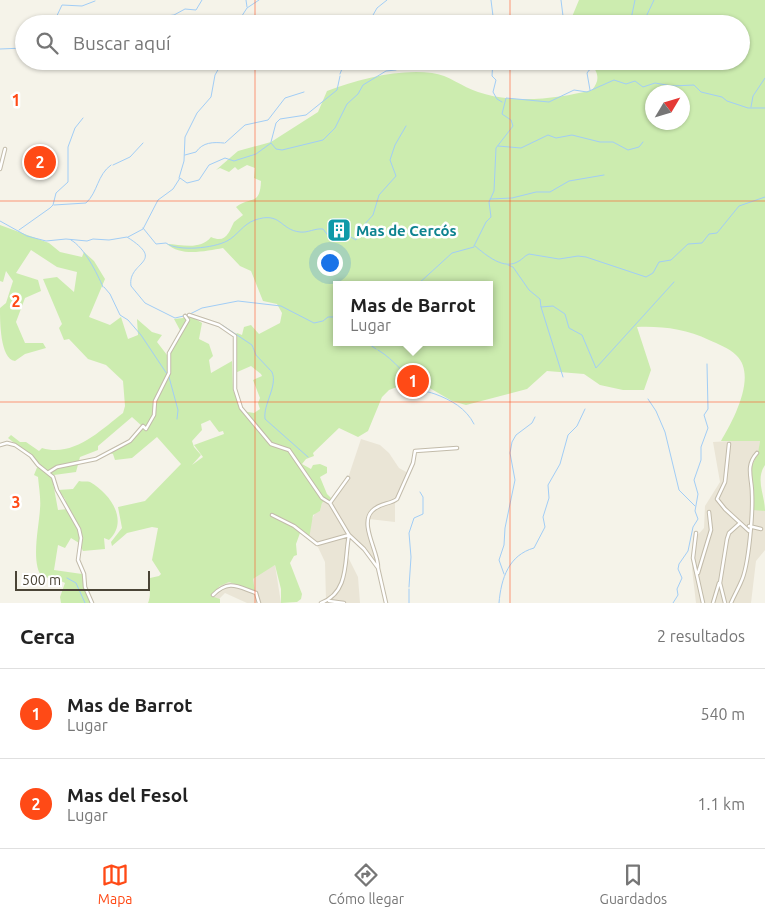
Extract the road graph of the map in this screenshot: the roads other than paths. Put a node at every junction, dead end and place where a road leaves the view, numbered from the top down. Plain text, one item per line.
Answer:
1 (6, 149) dead end
2 (0, 169) edge
3 (185, 316) dead end
4 (189, 316) dead end
5 (729, 444) dead end
6 (0, 445) edge
7 (457, 448) dead end
8 (757, 453) dead end
9 (49, 472) junction
10 (348, 479) dead end
11 (330, 503) junction
12 (709, 512) dead end
13 (272, 515) dead end
14 (740, 524) junction
15 (749, 526) junction
16 (761, 529) dead end
17 (749, 531) junction
18 (696, 533) dead end
19 (310, 534) dead end
20 (349, 535) junction
21 (309, 538) junction
22 (378, 568) junction
23 (697, 574) junction
24 (720, 583) junction
25 (213, 595) dead end
26 (328, 601) junction
27 (92, 603) edge
28 (260, 603) edge
29 (321, 603) edge
30 (344, 603) edge
31 (386, 603) edge
32 (703, 603) edge
33 (712, 603) edge
34 (725, 603) edge
35 (731, 603) edge

1 - 2 street
3 - 9 street
4 - 11 street
5 - 14 street
6 - 9 street
7 - 22 street
8 - 15 street
9 - 27 street
10 - 11 street
11 - 20 street
12 - 23 street
13 - 21 street
14 - 17 street
14 - 24 street
15 - 16 street
15 - 17 street
17 - 35 street
18 - 23 street
19 - 21 street
20 - 21 street
20 - 22 street
20 - 26 street
22 - 31 street
23 - 32 street
24 - 33 street
24 - 34 street
25 - 28 street
26 - 29 street
26 - 30 street

